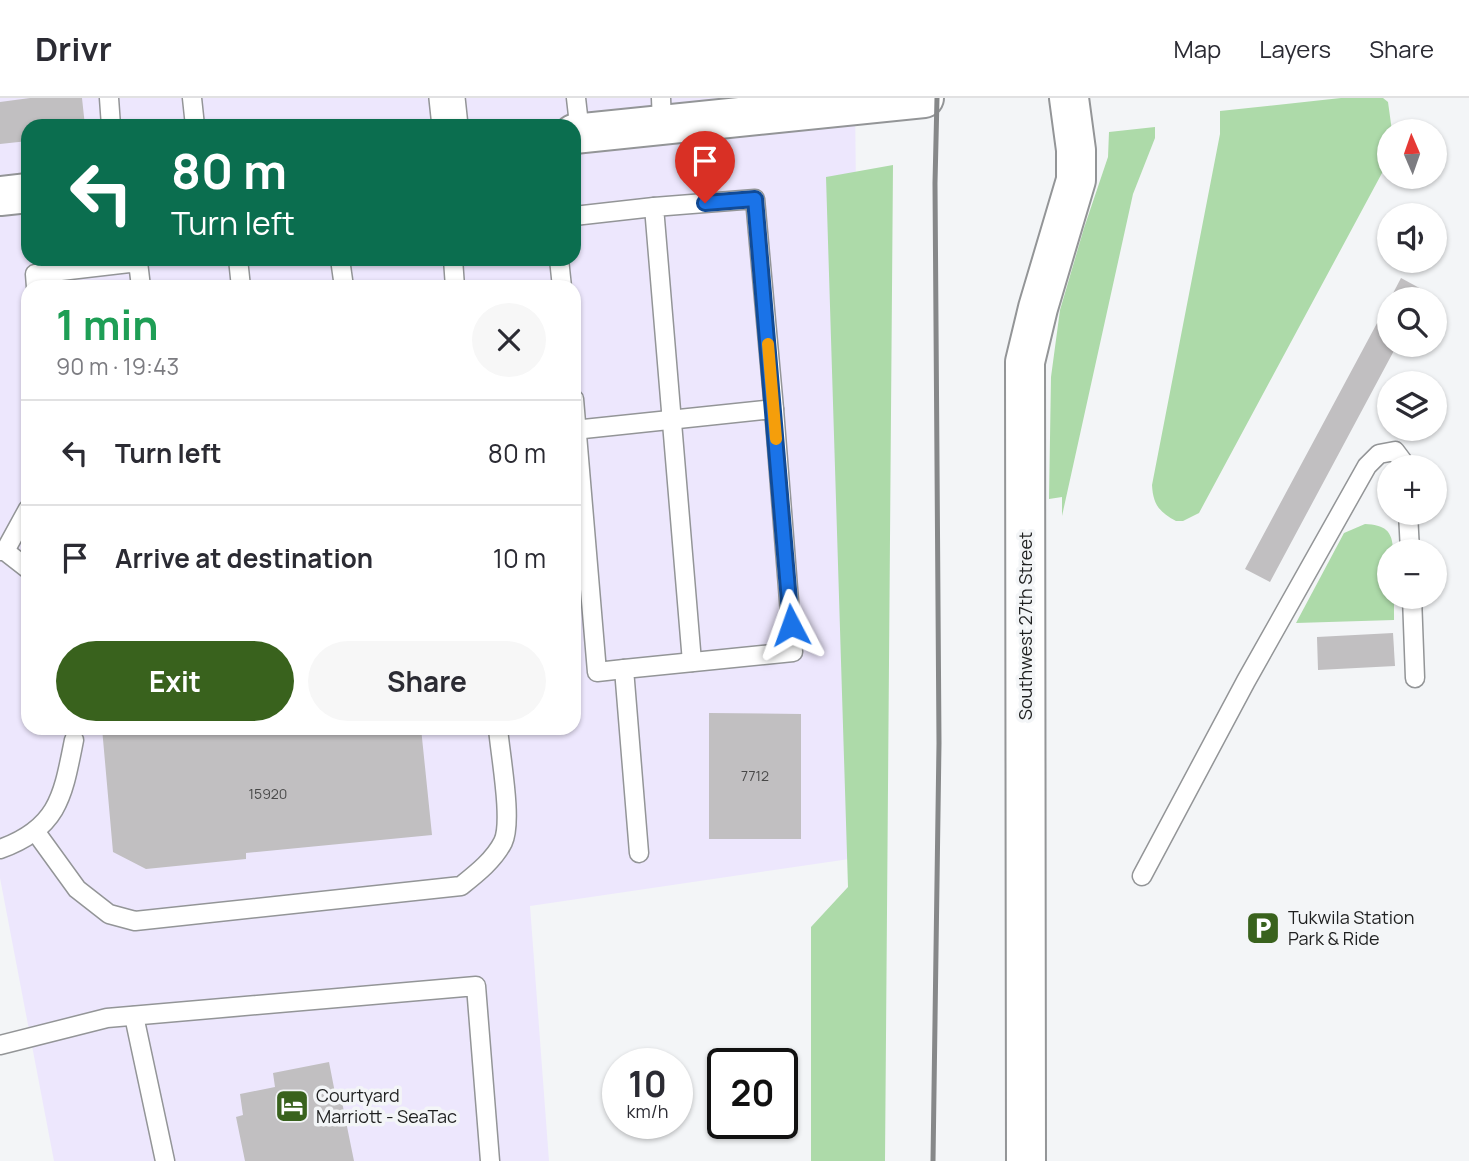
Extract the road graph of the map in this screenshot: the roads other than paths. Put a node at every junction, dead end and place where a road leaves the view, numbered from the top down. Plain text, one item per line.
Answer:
1 (109, 98) edge
2 (192, 98) edge
3 (447, 98) edge
4 (924, 98) edge
5 (1069, 98) edge
6 (662, 111) edge
7 (110, 119) edge
8 (194, 119) edge
9 (449, 119) edge
10 (581, 121) edge
11 (21, 194) edge
12 (0, 196) edge
13 (654, 208) junction
14 (581, 215) edge
15 (104, 266) edge
16 (35, 280) edge
17 (774, 409) junction
18 (671, 419) junction
19 (581, 428) edge
20 (1379, 455) edge
21 (1398, 455) edge
22 (1377, 457) edge
23 (581, 487) edge
24 (21, 520) edge
25 (2, 551) edge
26 (21, 564) edge
27 (1412, 609) edge
28 (692, 662) junction
29 (624, 668) junction
30 (1415, 678) dead end
31 (499, 735) edge
32 (74, 740) dead end
33 (35, 831) junction
34 (0, 849) edge
35 (639, 853) dead end
36 (1142, 876) dead end
37 (134, 1016) junction
38 (0, 1045) edge
39 (165, 1161) edge
40 (490, 1161) edge
41 (1026, 1161) edge

1 - 7 lane
2 - 8 lane
3 - 9 street
4 - 6 street
5 - 41 street, Southwest 27th Street
6 - 10 street
11 - 12 street
13 - 14 lane
13 - 17 lane
13 - 18 lane
15 - 16 lane
17 - 18 lane
17 - 28 lane
18 - 19 lane
18 - 28 lane
20 - 21 lane
22 - 36 lane
23 - 29 lane
24 - 25 lane
25 - 26 lane
27 - 30 lane
28 - 29 lane
29 - 35 lane
31 - 33 lane
32 - 33 lane
33 - 34 lane
37 - 38 lane
37 - 39 lane
37 - 40 lane

